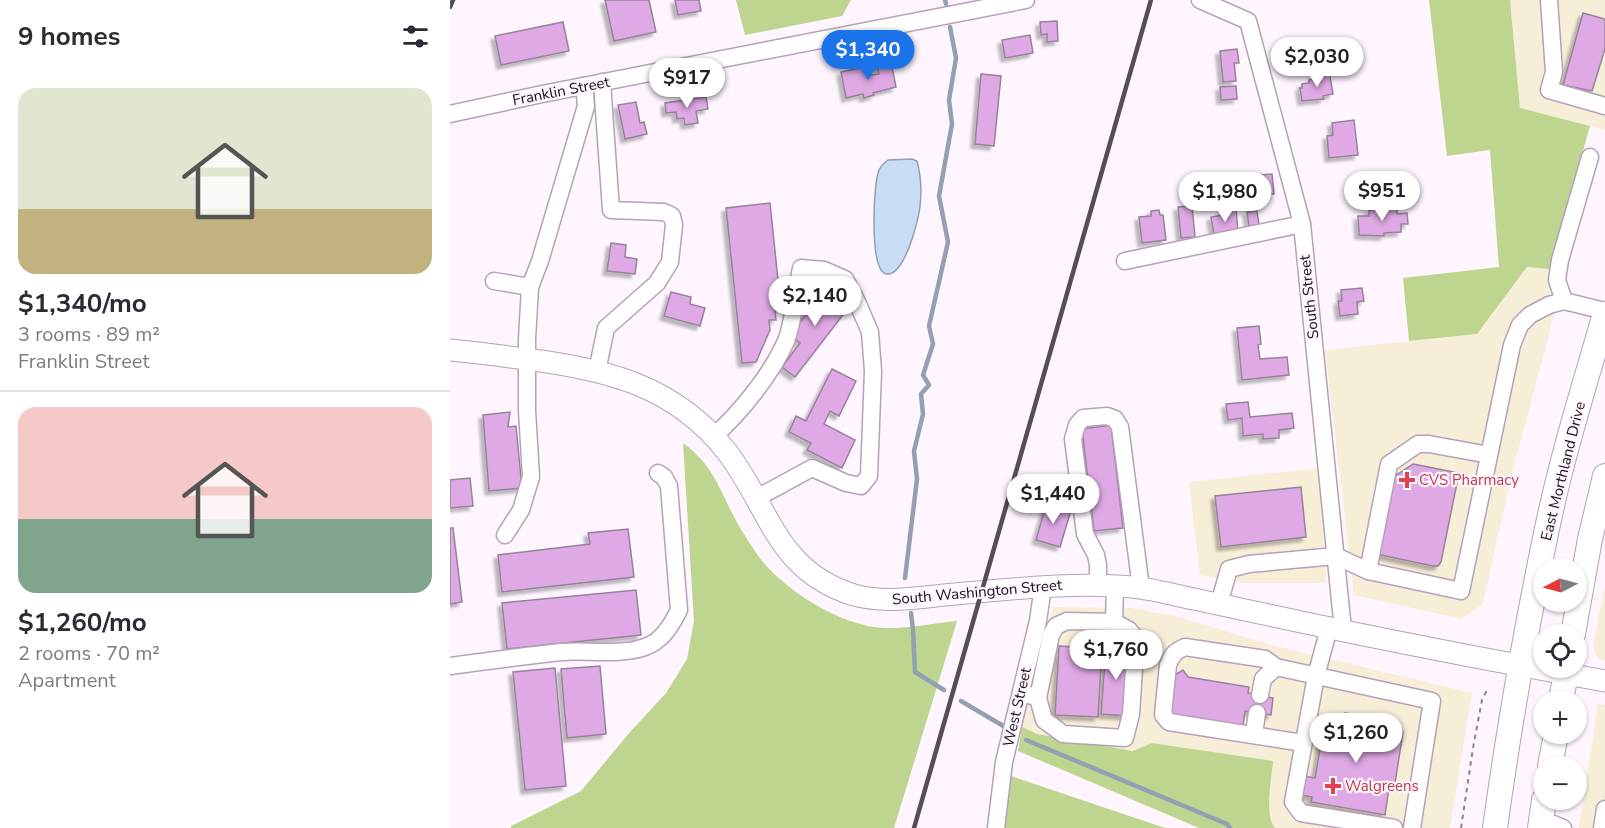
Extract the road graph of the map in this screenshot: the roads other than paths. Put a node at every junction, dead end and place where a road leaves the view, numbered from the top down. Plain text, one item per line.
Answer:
1 (1026, 0) edge
2 (1200, 0) edge
3 (1549, 0) edge
4 (602, 82) junction
5 (584, 86) junction
6 (1605, 105) edge
7 (450, 114) edge
8 (1590, 157) dead end
9 (1302, 224) junction
10 (1125, 261) dead end
11 (494, 281) dead end
12 (530, 287) junction
13 (1564, 301) junction
14 (1605, 312) edge
15 (450, 350) edge
16 (527, 359) junction
17 (597, 370) junction
18 (713, 437) junction
19 (1489, 455) junction
20 (658, 473) dead end
21 (1604, 481) edge
22 (755, 499) junction
23 (505, 535) dead end
24 (1597, 541) edge
25 (1336, 556) junction
26 (1368, 571) junction
27 (1106, 585) junction
28 (1043, 586) junction
29 (1141, 588) junction
30 (1219, 604) junction
31 (1114, 622) junction
32 (1576, 624) edge
33 (1336, 629) junction
34 (450, 666) edge
35 (1522, 666) junction
36 (1533, 667) edge
37 (1276, 668) junction
38 (1316, 676) junction
39 (1587, 676) edge
40 (1605, 681) edge
41 (1019, 692) junction
42 (1260, 695) dead end
43 (1038, 698) junction
44 (1257, 713) dead end
45 (1254, 734) junction
46 (1303, 742) junction
47 (1605, 809) edge
48 (996, 828) edge
49 (1394, 828) edge
50 (1412, 828) edge
51 (1495, 828) edge
52 (1602, 828) edge

1 - 4 street, Franklin Street
2 - 9 street, South Street
3 - 6 street
4 - 5 street, Franklin Street
4 - 17 street
5 - 7 street, Franklin Street
5 - 12 street
8 - 13 street
9 - 10 street
9 - 25 street, South Street
11 - 12 street
12 - 16 street
13 - 14 street
13 - 19 street
14 - 35 highway, East Morthland Drive
15 - 16 main road, South Washington Street
16 - 17 main road, South Washington Street
16 - 23 street
17 - 18 main road, South Washington Street
18 - 22 main road, South Washington Street
18 - 22 street
19 - 26 street
19 - 26 street
20 - 34 street
21 - 24 highway
22 - 28 main road, South Washington Street
24 - 32 highway
25 - 26 street
25 - 30 street
25 - 33 street, South Street
27 - 28 main road, South Washington Street
27 - 29 main road, South Washington Street
27 - 29 street
27 - 31 street
28 - 41 street, West Street
29 - 30 main road, South Washington Street
30 - 33 main road, South Washington Street
31 - 43 street
31 - 43 street
33 - 35 main road, South Washington Street
33 - 38 street
35 - 36 main road, South Washington Street
35 - 51 highway, East Morthland Drive
37 - 38 street
37 - 42 street
37 - 45 street
38 - 46 street
38 - 50 street
39 - 40 main road, South Washington Street
41 - 43 street
41 - 48 street, West Street
44 - 45 street
45 - 46 street
46 - 49 street
47 - 52 street

